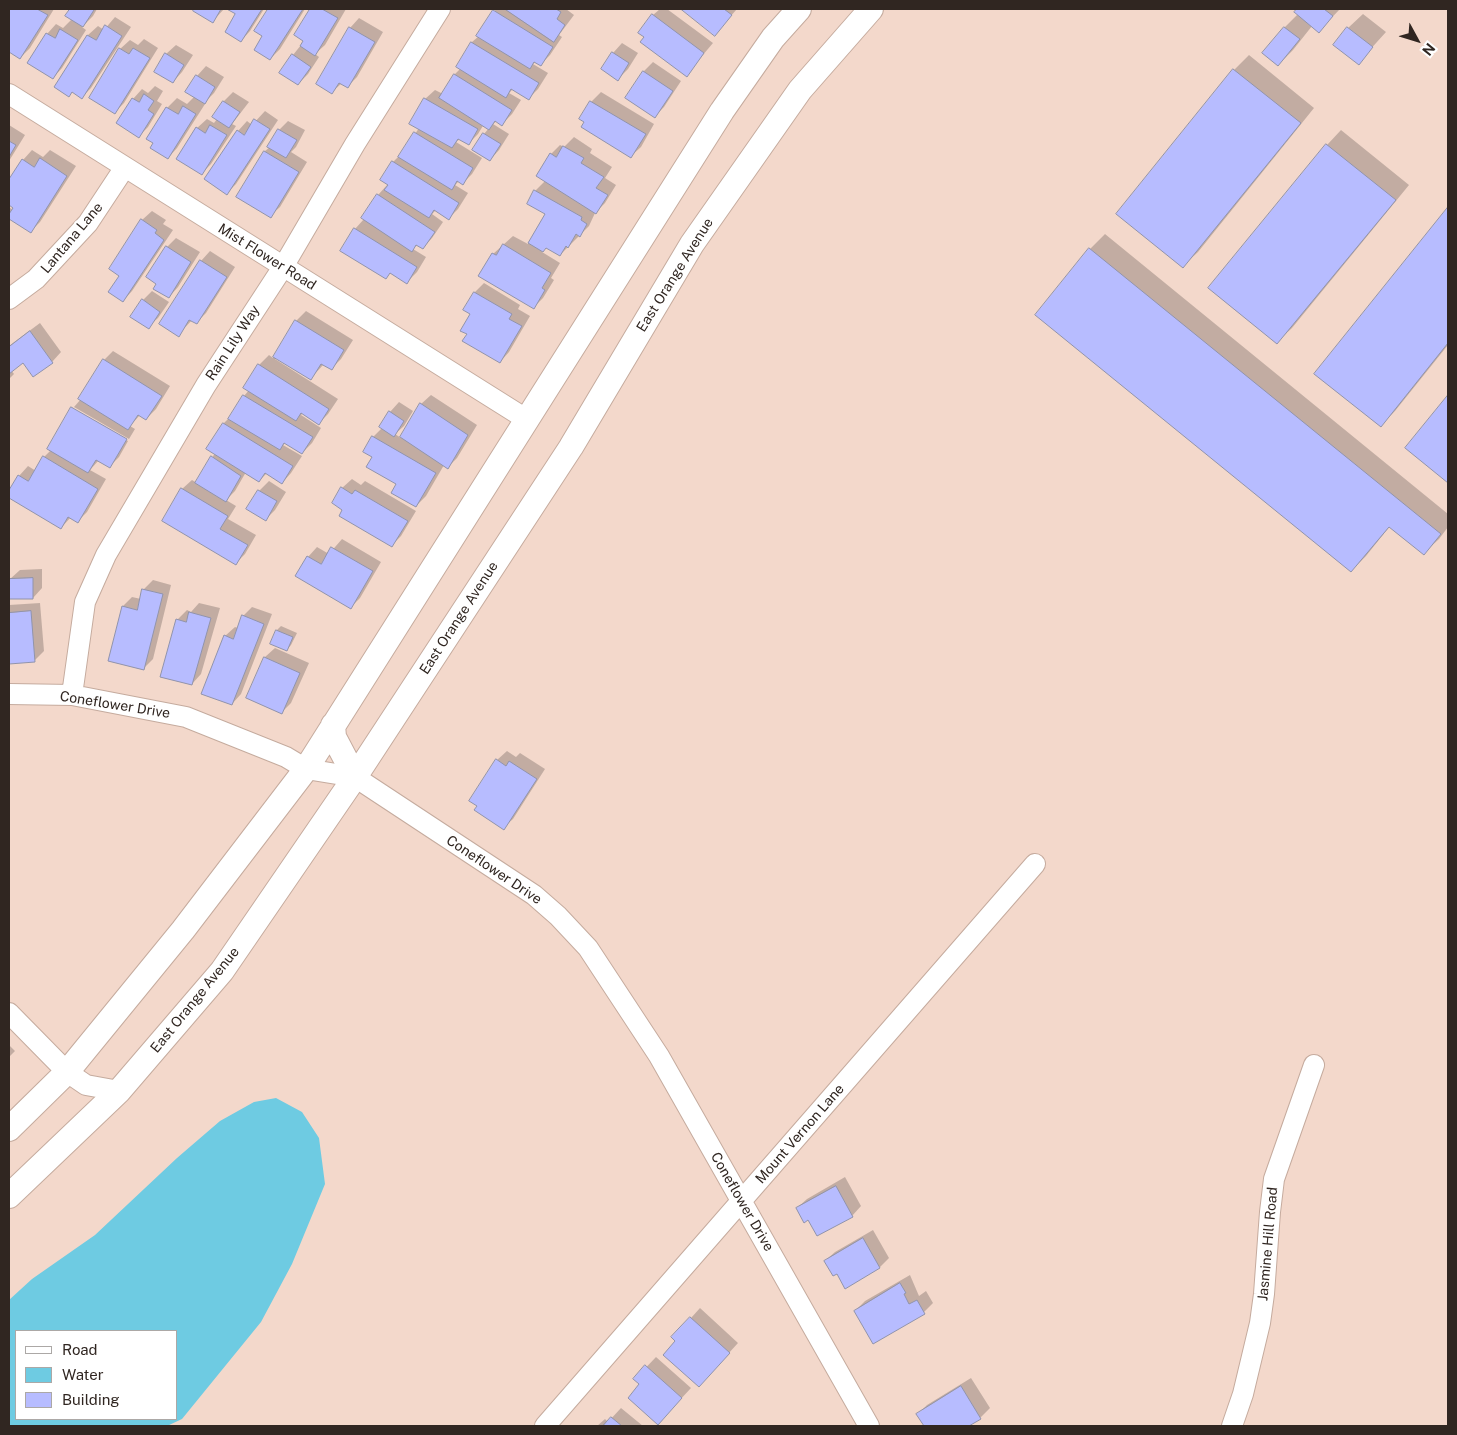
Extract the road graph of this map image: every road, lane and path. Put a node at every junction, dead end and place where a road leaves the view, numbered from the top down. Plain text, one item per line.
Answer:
1 (440, 9) edge
2 (798, 9) edge
3 (871, 9) edge
4 (9, 94) edge
5 (125, 167) junction
6 (283, 267) junction
7 (9, 299) edge
8 (526, 419) junction
9 (9, 694) edge
10 (72, 695) junction
11 (333, 725) junction
12 (306, 769) junction
13 (355, 777) junction
14 (1035, 864) dead end
15 (9, 1013) edge
16 (1314, 1065) dead end
17 (67, 1072) junction
18 (119, 1091) junction
19 (9, 1129) edge
20 (9, 1196) edge
21 (741, 1201) junction
22 (545, 1426) edge
23 (869, 1426) edge
24 (1232, 1426) edge

1 - 6 street, Rain Lily Way
2 - 8 street
3 - 13 street, East Orange Avenue
4 - 5 street, Mist Flower Road
5 - 6 street, Mist Flower Road
5 - 7 street, Lantana Lane
6 - 8 street, Mist Flower Road
6 - 10 street, Rain Lily Way
8 - 11 street
9 - 10 street, Coneflower Drive
10 - 12 street, Coneflower Drive
11 - 12 street
11 - 13 street
12 - 13 street, Coneflower Drive
12 - 17 street
13 - 18 street, East Orange Avenue
13 - 21 street, Coneflower Drive
14 - 21 street, Mount Vernon Lane
15 - 17 street
16 - 24 street, Jasmine Hill Road
17 - 18 street
17 - 19 street
18 - 20 street, East Orange Avenue
21 - 22 street, Mount Vernon Lane
21 - 23 street, Coneflower Drive

